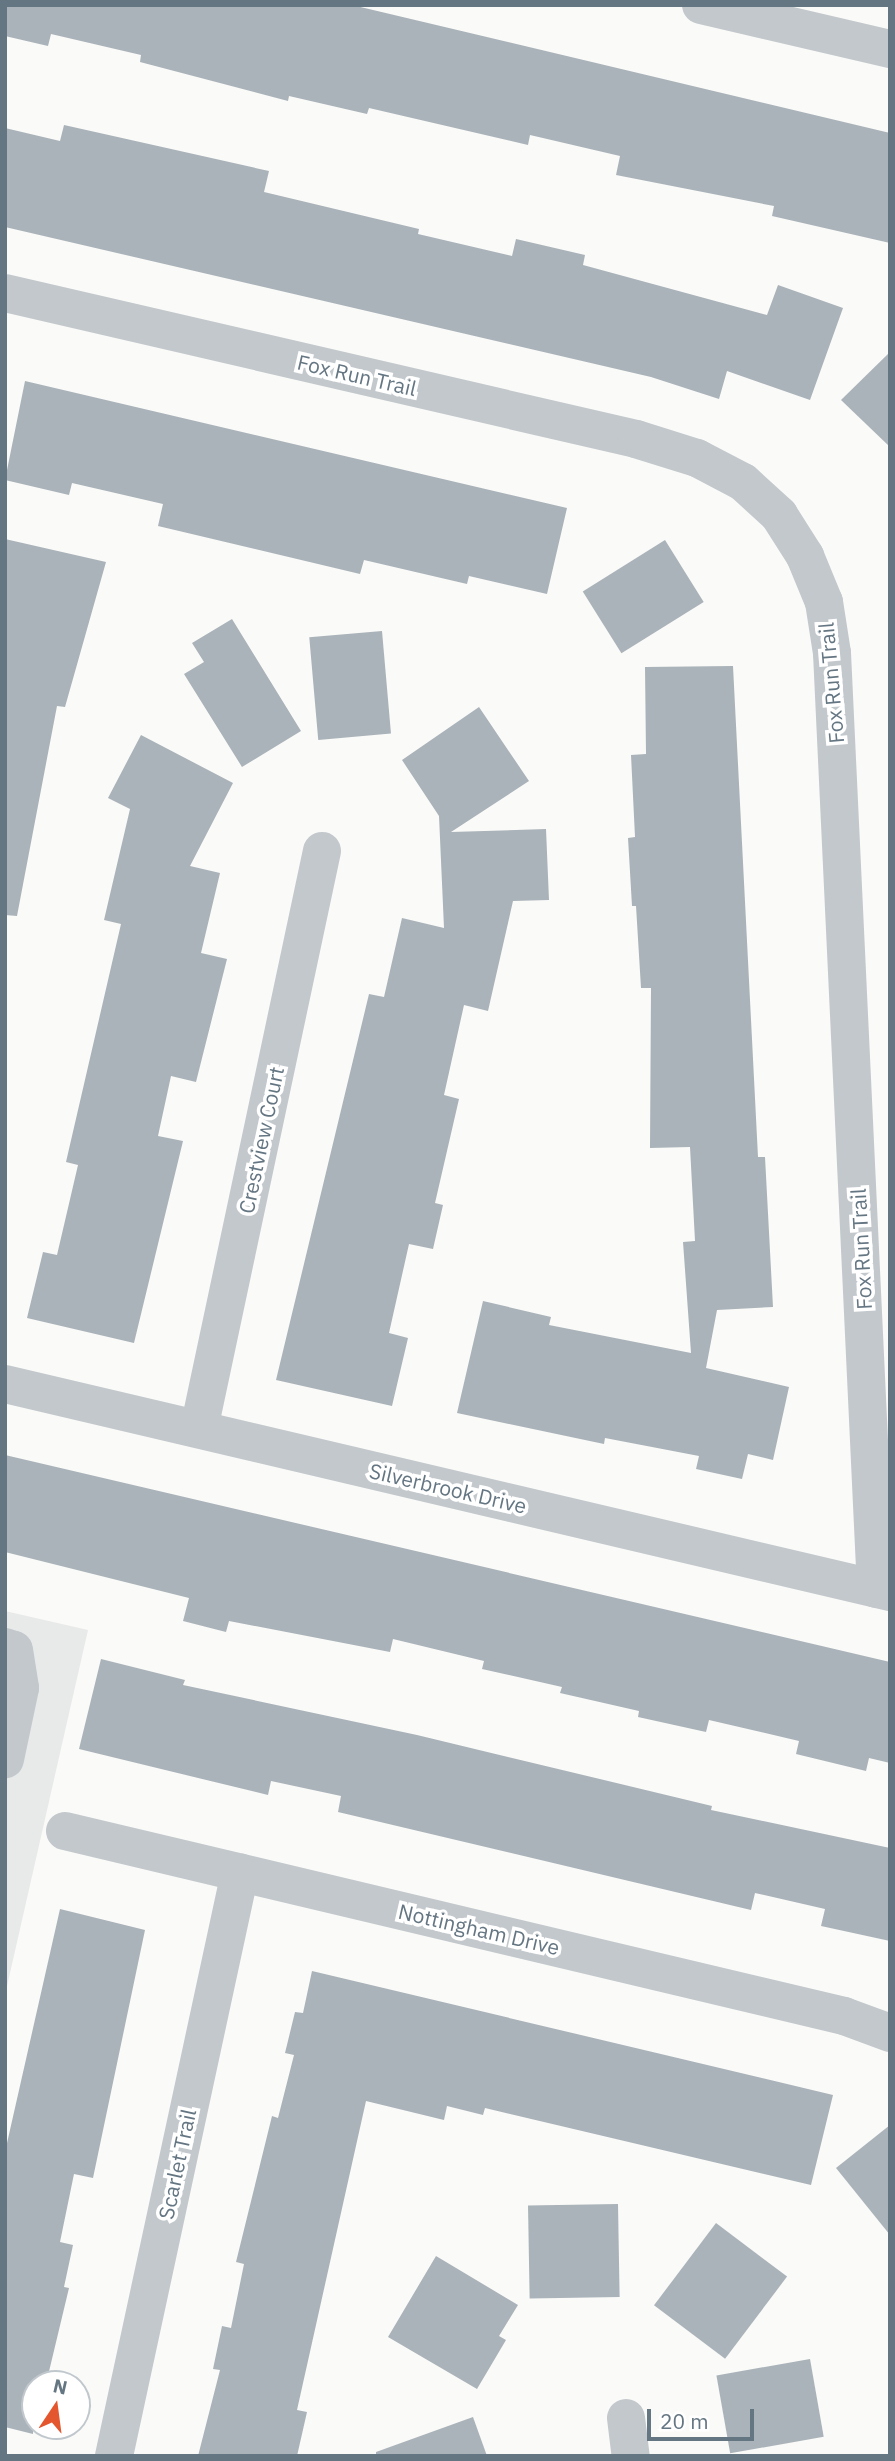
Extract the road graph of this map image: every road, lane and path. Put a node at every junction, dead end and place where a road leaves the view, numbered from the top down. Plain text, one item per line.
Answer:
1 (701, 5) edge
2 (890, 49) edge
3 (5, 293) edge
4 (322, 851) dead end
5 (5, 1384) edge
6 (199, 1429) junction
7 (883, 1590) edge
8 (5, 1647) edge
9 (5, 1759) edge
10 (65, 1831) dead end
11 (240, 1872) junction
12 (890, 2033) edge
13 (626, 2418) dead end
14 (114, 2456) edge
15 (631, 2456) edge

1 - 2 street
3 - 7 street, Fox Run Trail
4 - 6 street, Crestview Court
5 - 6 street, Silverbrook Drive
6 - 7 street, Silverbrook Drive
8 - 9 street
10 - 11 street, Nottingham Drive
11 - 12 street, Nottingham Drive
11 - 14 street, Scarlet Trail
13 - 15 street

